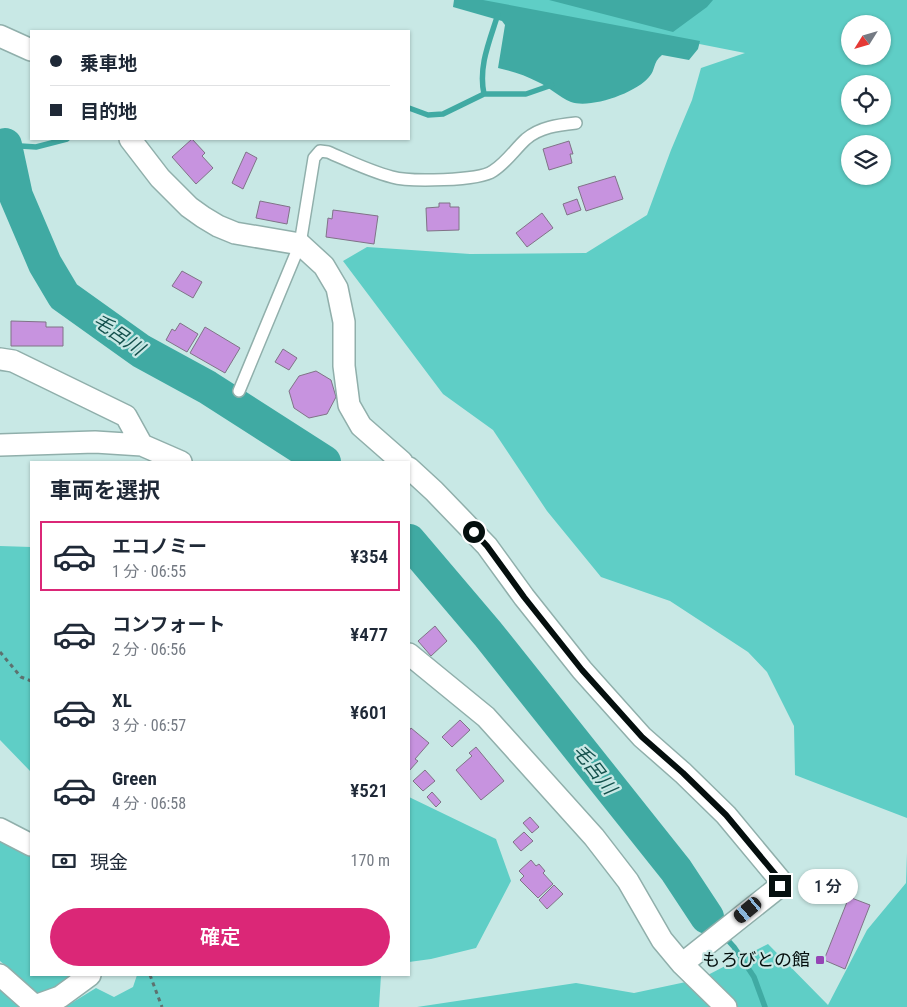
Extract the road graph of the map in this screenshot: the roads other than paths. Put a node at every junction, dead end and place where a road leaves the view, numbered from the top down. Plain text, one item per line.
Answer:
1 (0, 36) edge
2 (30, 50) edge
3 (576, 123) dead end
4 (131, 140) edge
5 (300, 244) junction
6 (0, 359) edge
7 (239, 391) dead end
8 (0, 445) edge
9 (142, 445) junction
10 (179, 461) edge
11 (401, 461) edge
12 (410, 469) edge
13 (410, 655) edge
14 (0, 829) edge
15 (30, 844) edge
16 (687, 960) junction
17 (0, 975) edge
18 (89, 976) edge
19 (726, 1007) edge

1 - 2 street
3 - 5 lane
4 - 5 street
5 - 7 lane
5 - 11 street
6 - 9 street
8 - 9 street
9 - 10 street
12 - 16 street
13 - 16 street
14 - 15 street
16 - 19 street
17 - 18 street

